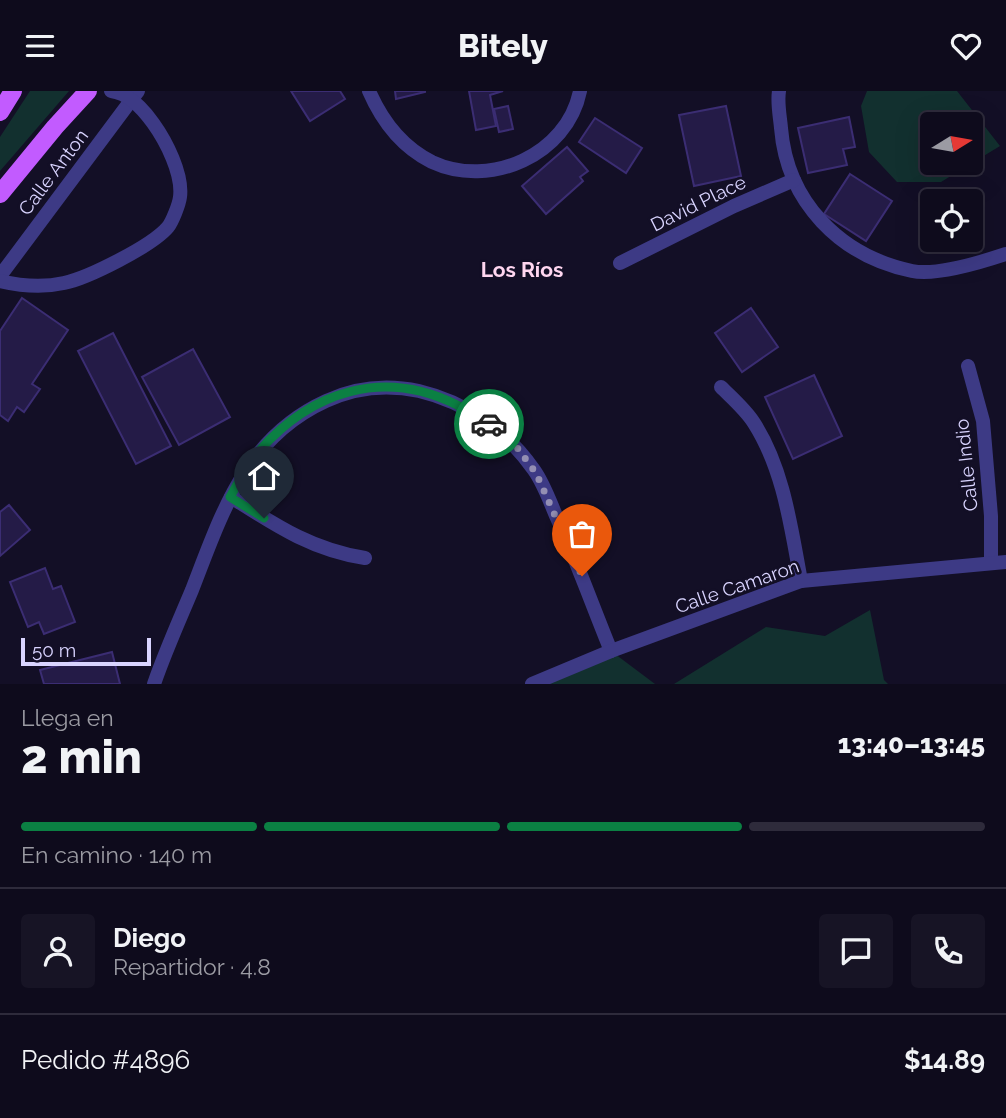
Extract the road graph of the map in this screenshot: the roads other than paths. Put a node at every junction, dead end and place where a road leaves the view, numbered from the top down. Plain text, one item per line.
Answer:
1 (13, 91) edge
2 (109, 91) edge
3 (369, 91) edge
4 (580, 91) edge
5 (779, 91) edge
6 (134, 95) edge
7 (83, 96) edge
8 (0, 111) edge
9 (794, 180) junction
10 (0, 194) edge
11 (1006, 254) edge
12 (620, 263) dead end
13 (0, 276) edge
14 (0, 281) edge
15 (968, 366) dead end
16 (721, 387) dead end
17 (230, 497) junction
18 (365, 558) dead end
19 (999, 562) edge
20 (801, 581) junction
21 (611, 651) junction
22 (154, 684) edge
23 (532, 684) edge

1 - 8 main road
2 - 6 street
2 - 7 street
3 - 4 street
5 - 9 street
6 - 13 street, Calle Anton
6 - 14 street
7 - 10 main road
9 - 11 street
9 - 12 street, David Place
15 - 19 street, Calle Indio
16 - 20 street
17 - 18 street
17 - 21 street
17 - 22 street
19 - 20 street, Calle Camaron
20 - 21 street, Calle Camaron
21 - 23 street, Calle Camaron

